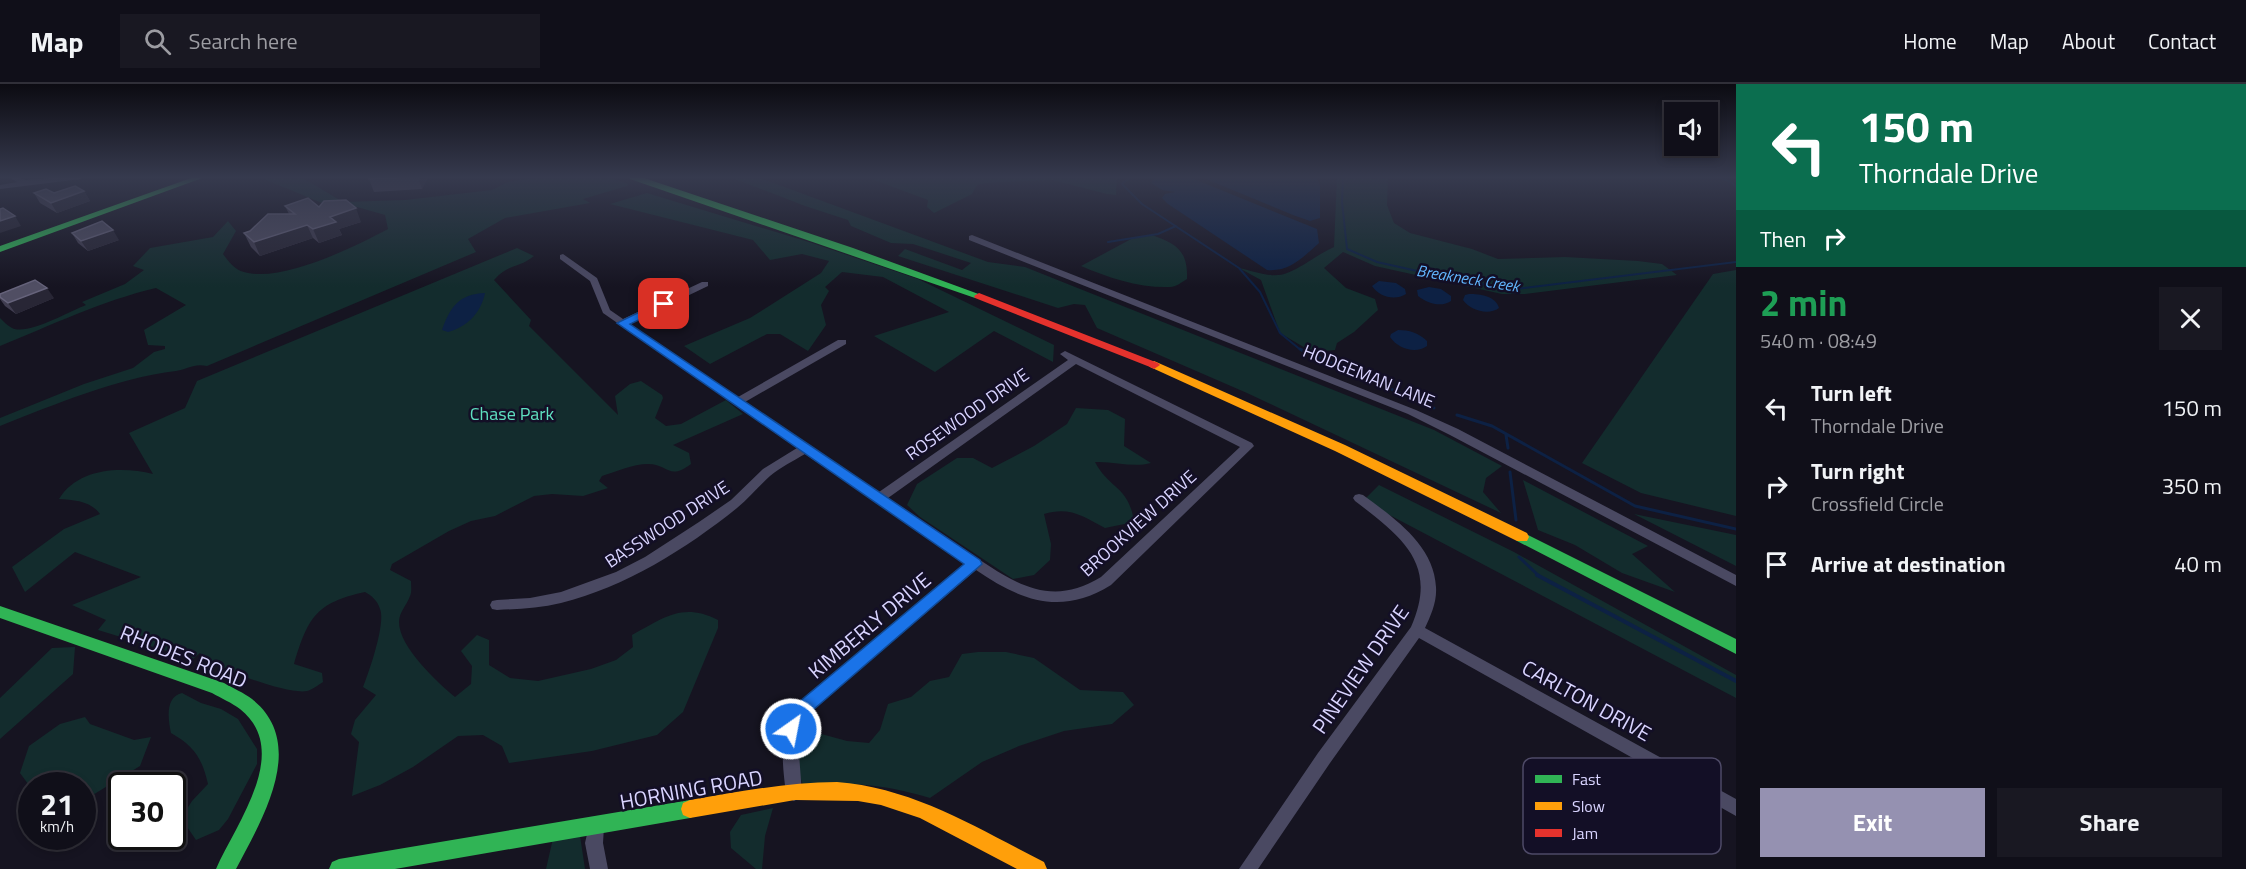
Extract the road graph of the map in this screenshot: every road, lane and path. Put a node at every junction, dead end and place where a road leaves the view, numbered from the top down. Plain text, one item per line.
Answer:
1 (97, 214) edge
2 (744, 214) edge
3 (972, 238) dead end
4 (0, 249) edge
5 (563, 257) dead end
6 (705, 284) dead end
7 (622, 323) junction
8 (842, 342) dead end
9 (1071, 356) joint
10 (738, 402) junction
11 (806, 448) junction
12 (880, 498) junction
13 (1359, 498) dead end
14 (974, 564) junction
15 (1736, 581) edge
16 (497, 605) dead end
17 (0, 612) edge
18 (1417, 630) junction
19 (1736, 646) edge
20 (1646, 758) edge
21 (794, 793) junction
22 (1721, 800) edge
23 (1736, 808) edge
24 (596, 827) junction
25 (226, 869) edge
26 (339, 869) edge
27 (599, 869) edge
28 (1036, 869) edge
29 (1248, 869) edge

1 - 4 main road
2 - 19 main road
3 - 15 street, HODGEMAN LANE
5 - 7 street, BROOKVIEW DRIVE
6 - 7 street
7 - 10 street, BROOKVIEW DRIVE
8 - 10 street
9 - 12 street, ROSEWOOD DRIVE
9 - 14 street, BROOKVIEW DRIVE
10 - 11 street, BROOKVIEW DRIVE
11 - 12 street, BROOKVIEW DRIVE
11 - 16 street, BASSWOOD DRIVE
12 - 14 street, BROOKVIEW DRIVE
13 - 18 street, PINEVIEW DRIVE
14 - 21 street, KIMBERLY DRIVE
17 - 25 main road, RHODES ROAD
18 - 20 street, CARLTON DRIVE
18 - 29 street, PINEVIEW DRIVE
21 - 24 main road, HORNING ROAD
21 - 28 main road, HORNING ROAD
22 - 23 street, CARLTON DRIVE
24 - 26 main road, HORNING ROAD
24 - 27 street

